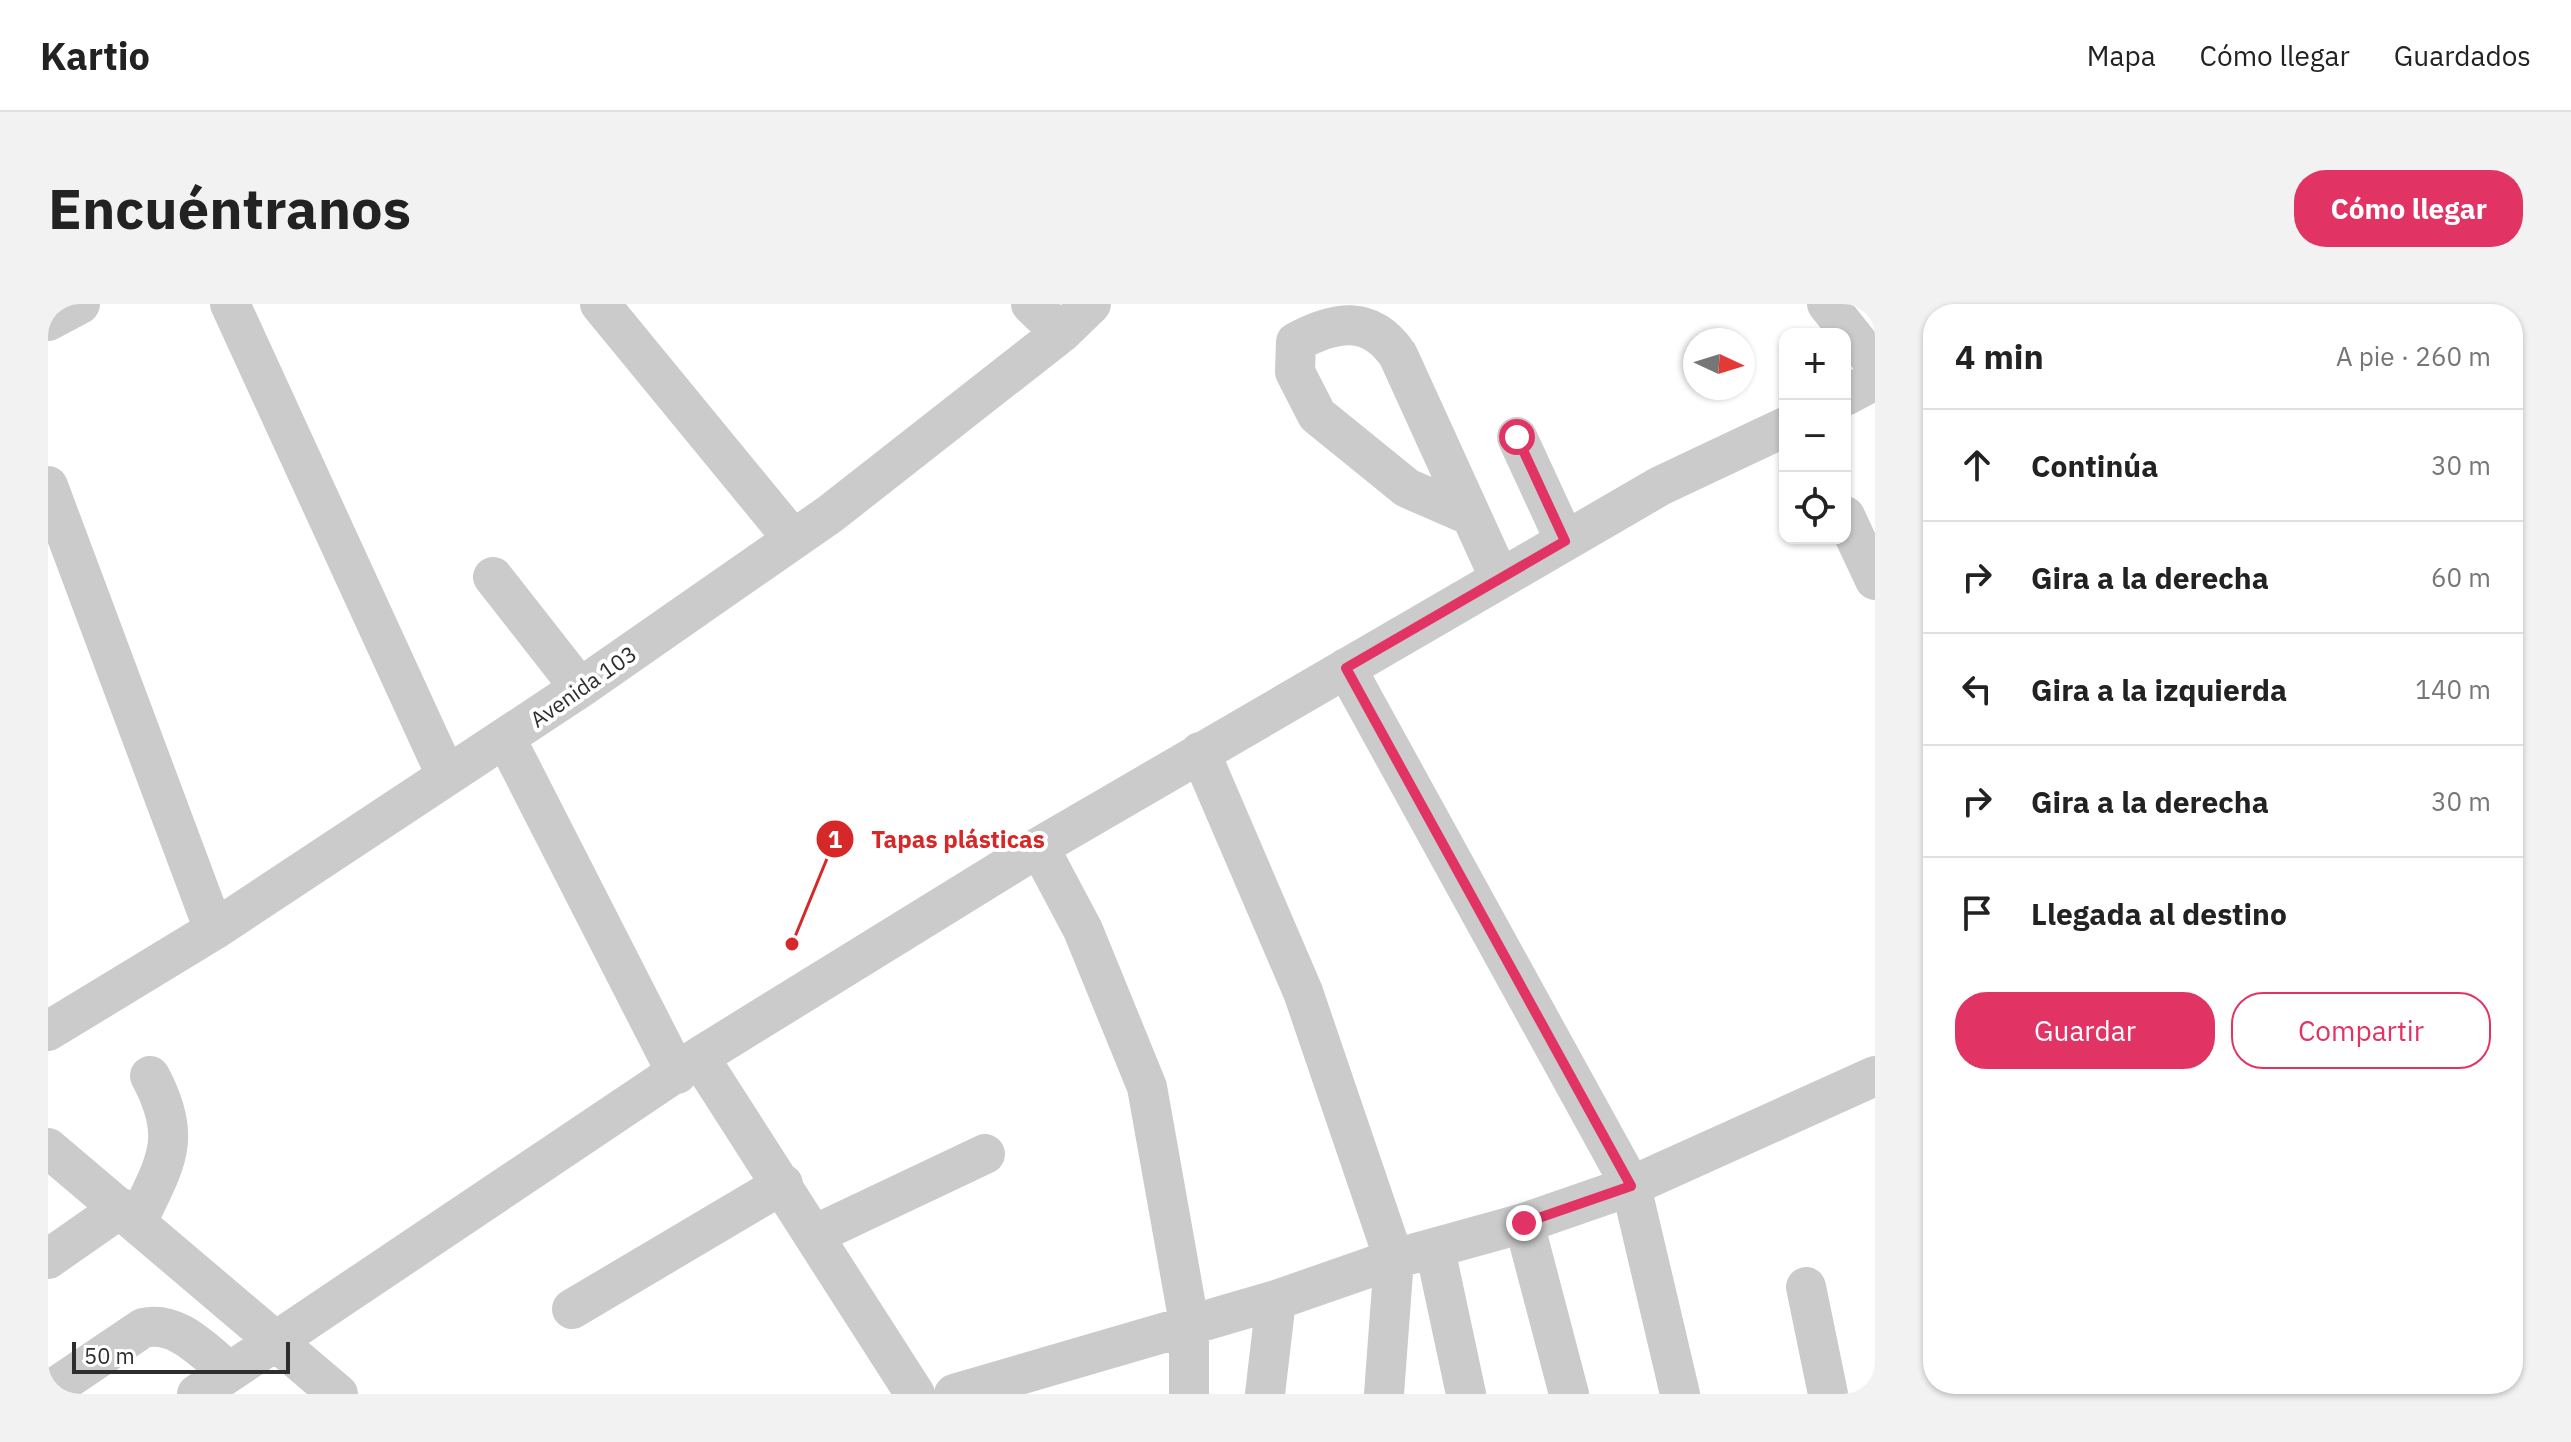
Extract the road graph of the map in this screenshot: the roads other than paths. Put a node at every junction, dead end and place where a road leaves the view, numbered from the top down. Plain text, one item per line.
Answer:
1 (80, 304) edge
2 (230, 304) edge
3 (600, 304) edge
4 (1031, 304) edge
5 (1091, 304) edge
6 (1827, 304) edge
7 (48, 321) edge
8 (1061, 333) junction
9 (1875, 364) edge
10 (1875, 380) edge
11 (1851, 393) edge
12 (1779, 430) edge
13 (1517, 437) dead end
14 (52, 508) edge
15 (1469, 515) junction
16 (1851, 529) edge
17 (793, 539) junction
18 (1565, 541) junction
19 (493, 577) dead end
20 (1500, 579) junction
21 (1875, 580) edge
22 (1346, 668) junction
23 (580, 688) junction
24 (506, 739) junction
25 (1200, 752) junction
26 (446, 775) junction
27 (1039, 847) junction
28 (214, 930) junction
29 (48, 1031) edge
30 (688, 1066) junction
31 (150, 1076) dead end
32 (1875, 1076) edge
33 (48, 1148) edge
34 (985, 1154) dead end
35 (783, 1184) junction
36 (1631, 1186) junction
37 (129, 1215) junction
38 (1524, 1223) junction
39 (816, 1234) junction
40 (1435, 1249) junction
41 (48, 1259) edge
42 (1394, 1259) junction
43 (1806, 1287) dead end
44 (1276, 1300) junction
45 (572, 1309) dead end
46 (1189, 1323) junction
47 (277, 1340) junction
48 (230, 1372) junction
49 (48, 1392) edge
50 (958, 1393) edge
51 (197, 1394) edge
52 (338, 1394) edge
53 (915, 1394) edge
54 (1189, 1394) edge
55 (1265, 1394) edge
56 (1384, 1394) edge
57 (1466, 1394) edge
58 (1569, 1394) edge
59 (1680, 1394) edge
60 (1828, 1394) edge

1 - 7 street
2 - 26 street
3 - 17 street
4 - 8 street
5 - 8 street, Avenida 103
6 - 9 street
8 - 17 street, Avenida 103
10 - 11 street
12 - 18 street
13 - 18 street
14 - 28 street
15 - 15 street
15 - 20 street
16 - 21 street
17 - 23 street, Avenida 103
18 - 20 street
19 - 23 street
20 - 22 street
22 - 25 street
22 - 36 street
23 - 24 street, Avenida 103
24 - 26 street, Avenida 103
24 - 30 street
25 - 27 street
25 - 42 street
26 - 28 street, Avenida 103
27 - 30 street
27 - 46 street
28 - 29 street, Avenida 103
30 - 35 street
30 - 47 street
31 - 37 street
32 - 36 street
33 - 37 street
34 - 39 street
35 - 39 street
35 - 45 street
36 - 38 street
36 - 59 street
37 - 41 street
37 - 47 street
38 - 40 street
38 - 58 street
39 - 53 street
40 - 42 street
40 - 57 street
42 - 44 street
42 - 56 street
43 - 60 street
44 - 46 street
44 - 55 street
46 - 50 street
46 - 54 street
47 - 48 street
47 - 52 street
48 - 49 street
48 - 51 street

